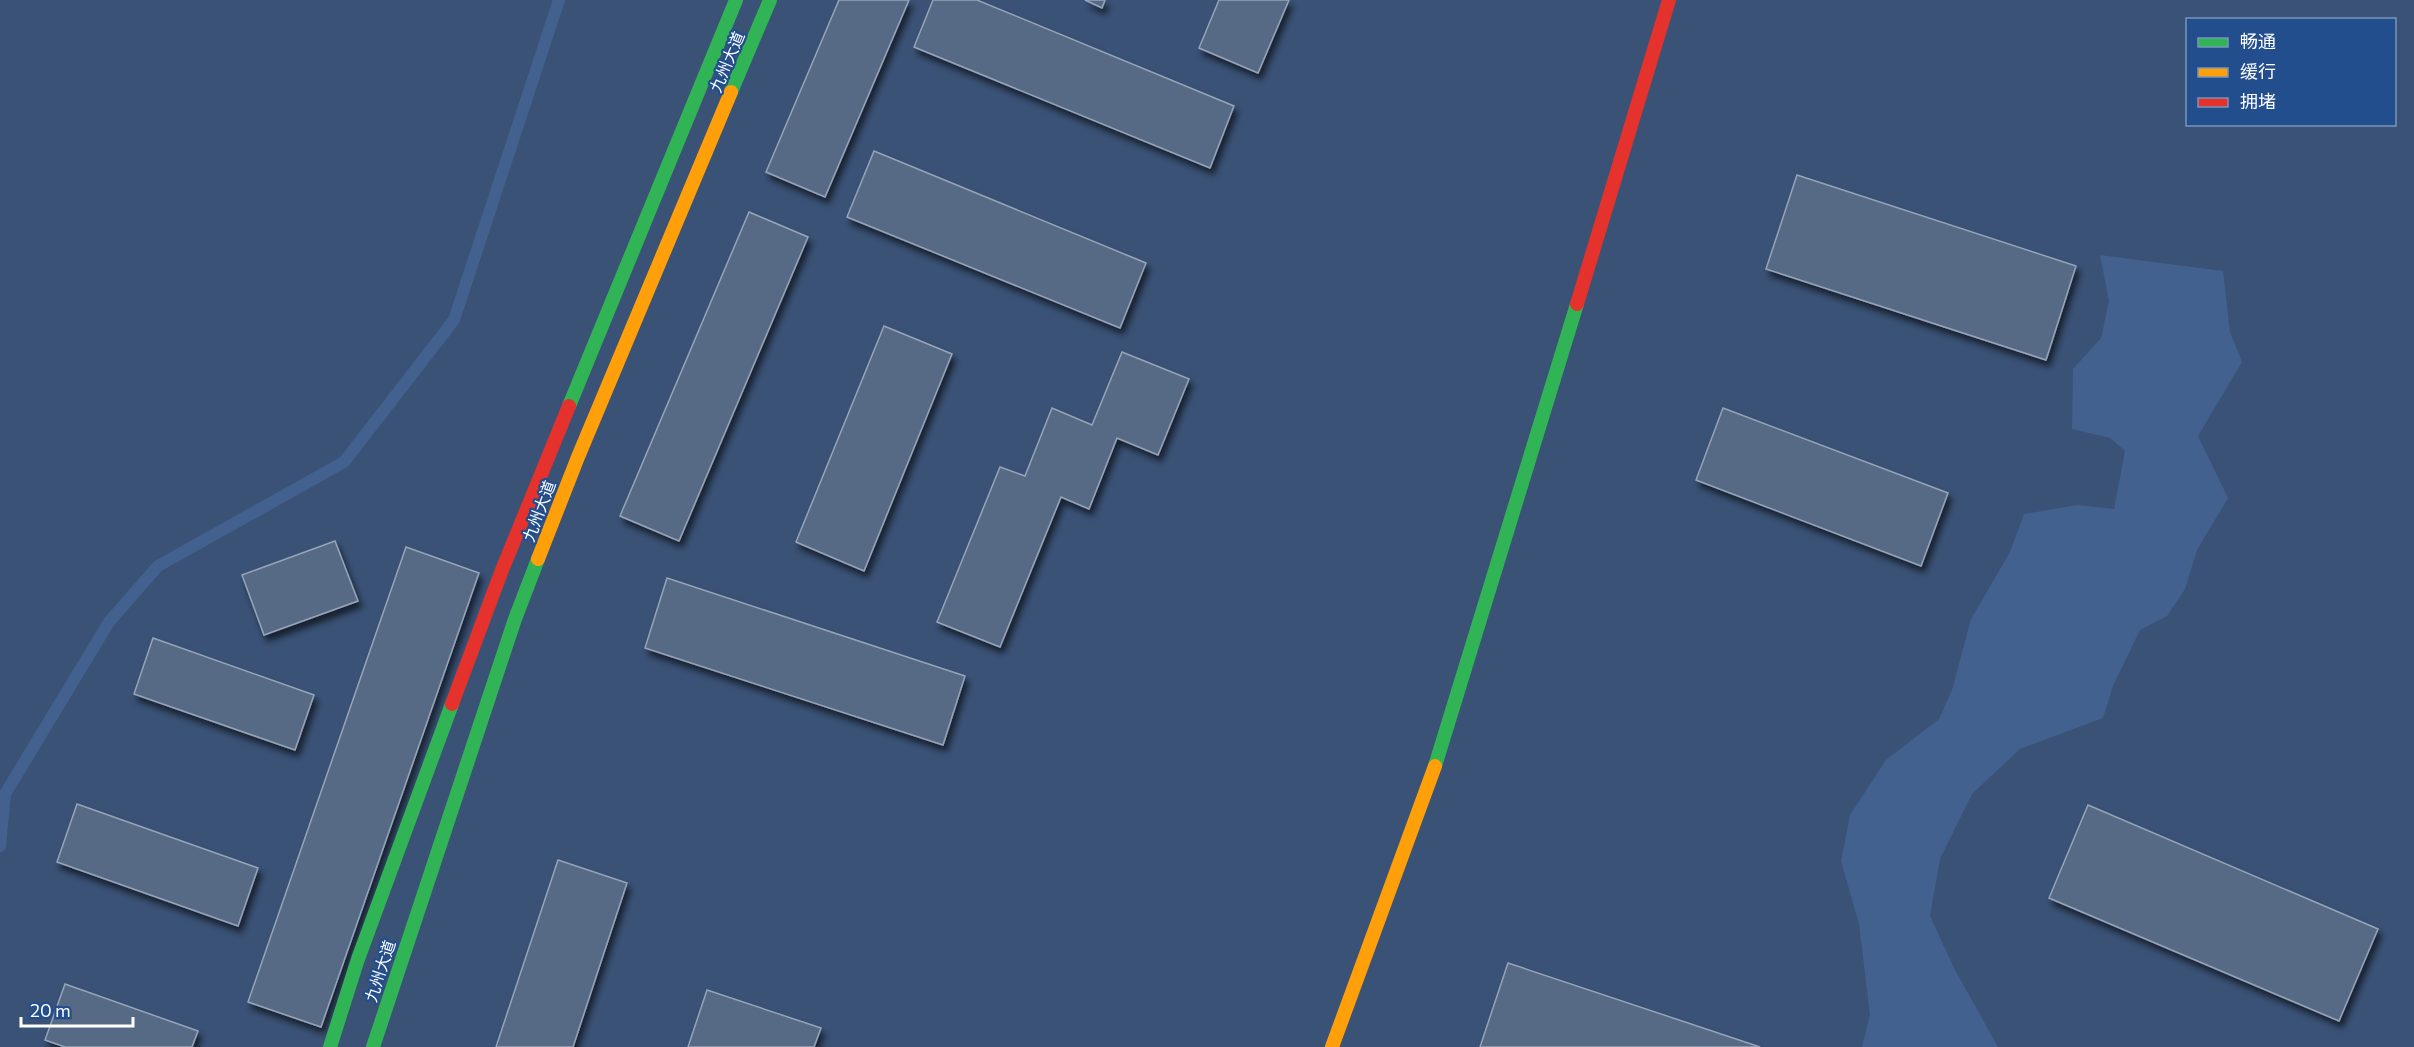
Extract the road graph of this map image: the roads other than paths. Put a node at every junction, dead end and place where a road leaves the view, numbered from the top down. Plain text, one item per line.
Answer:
1 (736, 0) edge
2 (770, 0) edge
3 (1670, 0) edge
4 (330, 1047) edge
5 (373, 1047) edge
6 (1332, 1047) edge

1 - 4 main road
2 - 5 main road, 九州大道
3 - 6 main road

